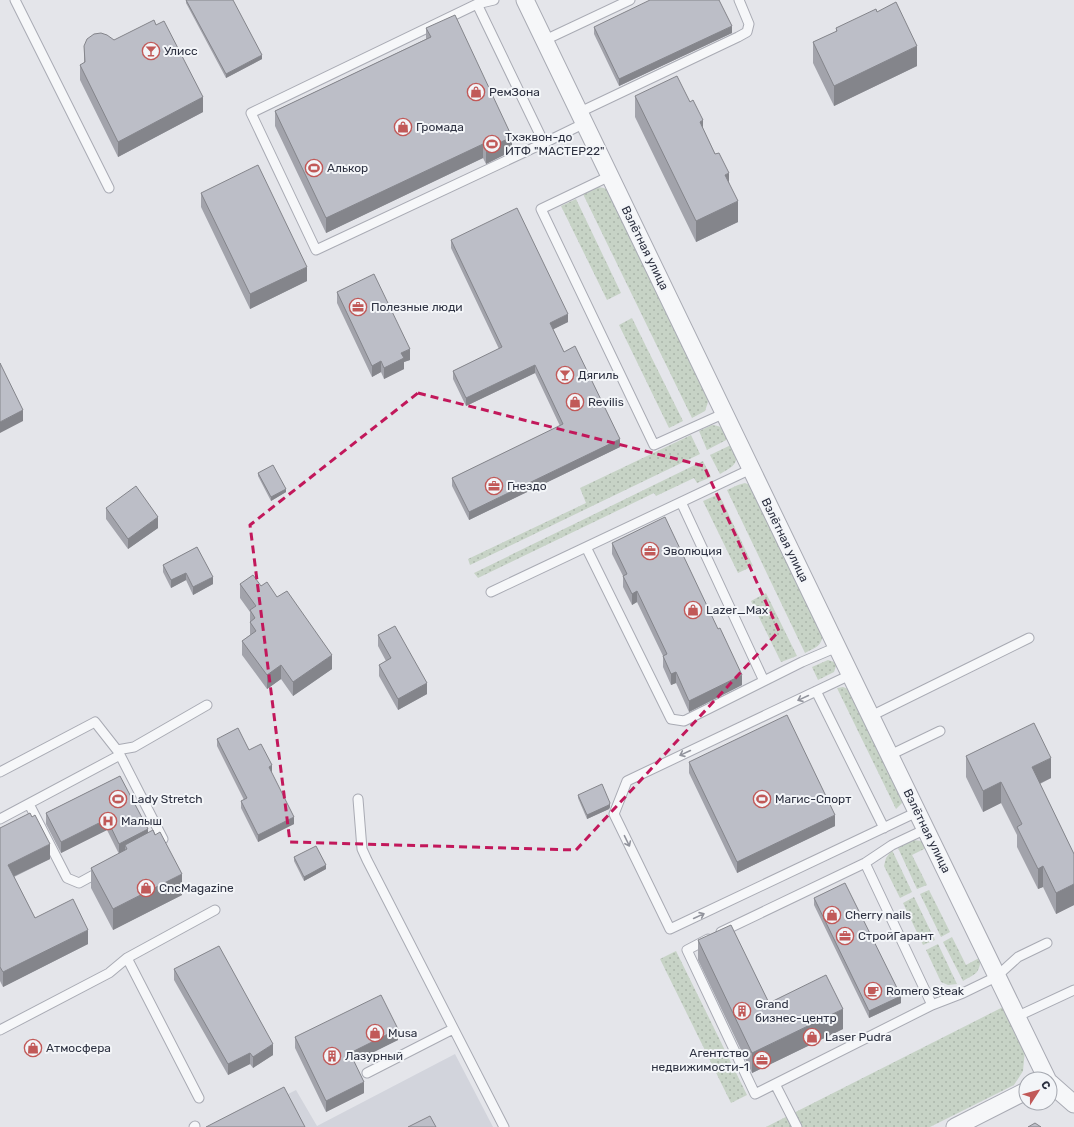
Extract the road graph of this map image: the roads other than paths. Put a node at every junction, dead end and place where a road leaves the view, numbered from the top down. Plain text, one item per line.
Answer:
1 (15, 0) edge
2 (494, 0) edge
3 (525, 0) edge
4 (630, 0) edge
5 (739, 0) edge
6 (478, 4) junction
7 (544, 40) junction
8 (582, 118) junction
9 (544, 143) junction
10 (610, 176) junction
11 (109, 188) dead end
12 (724, 413) junction
13 (752, 469) junction
14 (681, 502) junction
15 (586, 547) junction
16 (491, 592) dead end
17 (1029, 638) dead end
18 (837, 647) junction
19 (850, 675) junction
20 (764, 681) junction
21 (816, 691) junction
22 (206, 705) dead end
23 (871, 716) junction
24 (940, 731) dead end
25 (119, 753) junction
26 (890, 755) junction
27 (0, 772) edge
28 (358, 799) dead end
29 (29, 804) junction
30 (917, 812) junction
31 (0, 819) edge
32 (884, 828) junction
33 (926, 829) junction
34 (149, 846) edge
35 (865, 863) junction
36 (107, 868) edge
37 (215, 910) dead end
38 (1047, 943) dead end
39 (127, 958) junction
40 (996, 977) junction
41 (1074, 990) edge
42 (932, 1005) junction
43 (1016, 1017) junction
44 (453, 1029) junction
45 (0, 1030) edge
46 (1042, 1071) edge
47 (367, 1073) dead end
48 (775, 1084) junction
49 (1058, 1090) edge
50 (1018, 1095) edge
51 (199, 1098) dead end
52 (1074, 1104) edge
53 (504, 1127) edge
54 (797, 1127) edge
55 (955, 1127) edge

1 - 11 lane
2 - 6 lane
3 - 7 street, Взлётная улица
4 - 7 lane
5 - 8 lane
6 - 9 lane
6 - 9 lane
7 - 8 street, Взлётная улица
8 - 9 lane
8 - 10 street, Взлётная улица
10 - 12 street, Взлётная улица
10 - 12 lane
12 - 13 street, Взлётная улица
13 - 14 lane
13 - 18 street, Взлётная улица
14 - 15 lane
14 - 20 lane
15 - 16 lane
15 - 20 lane
17 - 23 lane
18 - 19 street, Взлётная улица
18 - 20 lane
19 - 21 lane
19 - 23 street, Взлётная улица
21 - 32 lane
21 -> 32 lane
22 - 25 lane
23 - 26 street, Взлётная улица
24 - 26 lane
25 - 27 lane
25 - 29 lane
25 - 34 lane
26 - 30 street, Взлётная улица
28 - 44 lane
29 - 31 lane
29 - 36 lane
30 - 32 lane
30 - 33 street, Взлётная улица
33 - 35 lane
33 - 40 street, Взлётная улица
35 - 42 lane
35 - 48 lane
37 - 39 lane
38 - 40 lane
39 - 45 lane
39 - 51 lane
40 - 42 lane
40 - 43 street, Взлётная улица
41 - 43 lane
42 - 48 lane
43 - 46 street, Взлётная улица
44 - 47 lane
44 - 53 lane
48 - 54 lane
49 - 52 street
50 - 55 street

